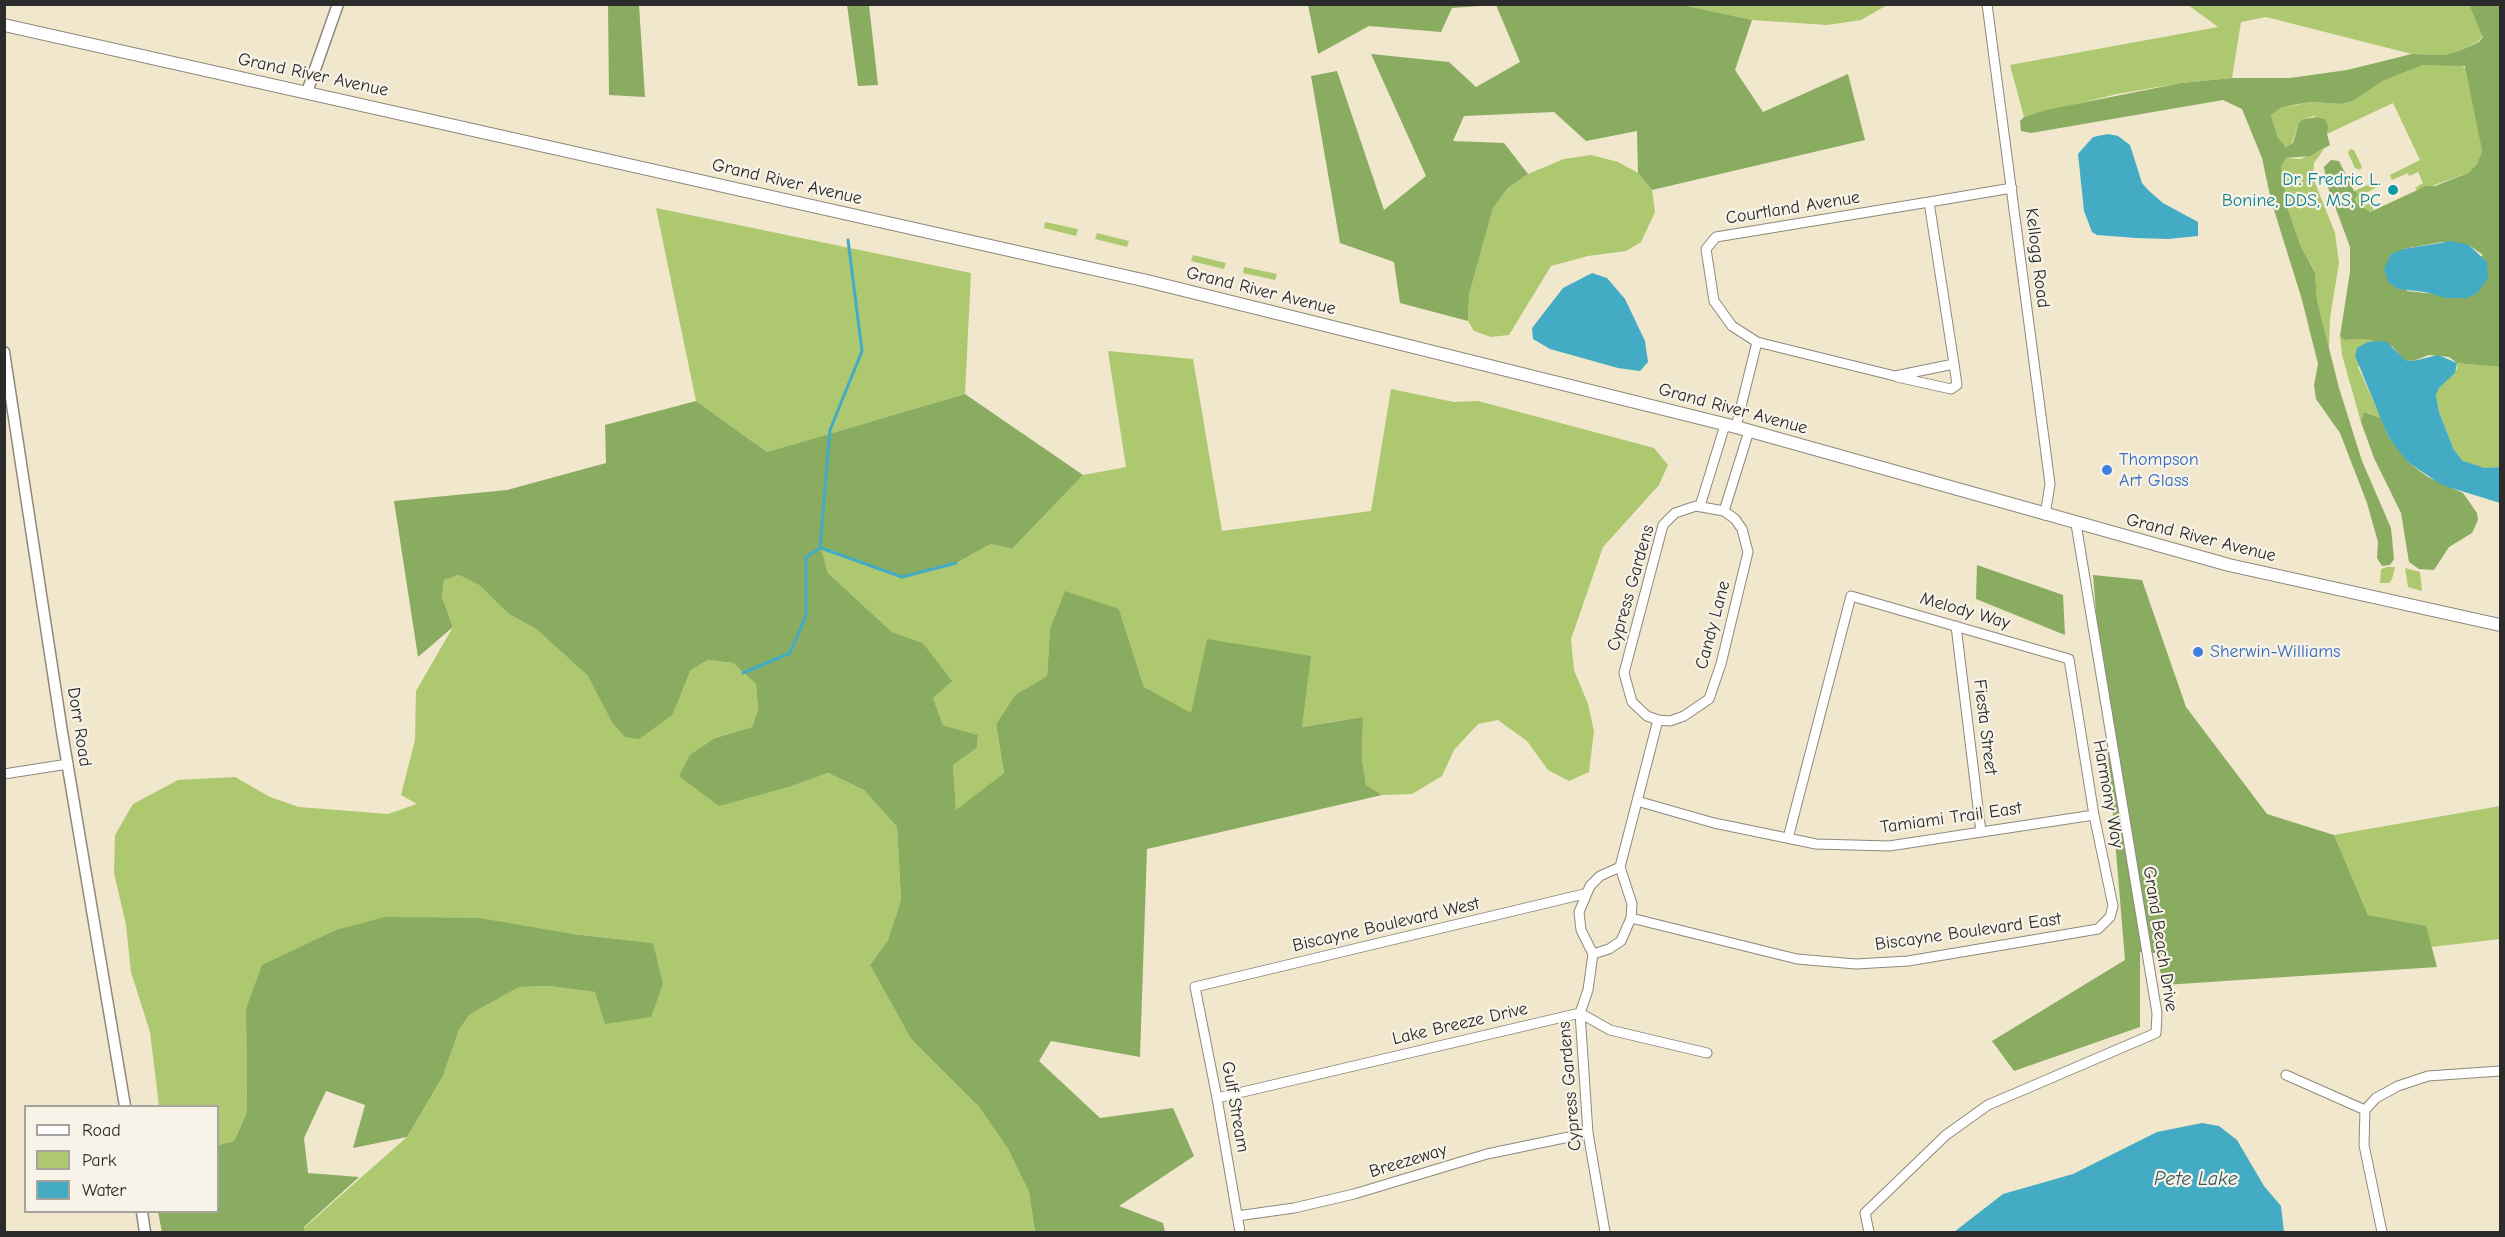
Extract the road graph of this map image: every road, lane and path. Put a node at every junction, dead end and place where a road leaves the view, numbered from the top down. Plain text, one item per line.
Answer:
1 (338, 4) edge
2 (1987, 4) edge
3 (4, 25) edge
4 (307, 92) junction
5 (2012, 188) junction
6 (1929, 202) junction
7 (1757, 342) junction
8 (4, 352) edge
9 (1954, 364) junction
10 (1895, 376) junction
11 (1731, 426) junction
12 (1749, 431) junction
13 (1700, 506) junction
14 (1724, 511) junction
15 (2045, 515) junction
16 (2076, 524) junction
17 (2500, 625) edge
18 (1956, 626) junction
19 (2069, 659) joint
20 (1658, 720) junction
21 (68, 764) junction
22 (4, 774) edge
23 (1637, 801) junction
24 (2094, 815) junction
25 (1981, 832) junction
26 (1788, 838) junction
27 (1620, 867) junction
28 (1584, 894) junction
29 (1631, 918) junction
30 (2098, 929) joint
31 (1593, 954) junction
32 (1195, 987) joint
33 (1580, 1012) junction
34 (1707, 1053) dead end
35 (2500, 1071) edge
36 (2286, 1076) dead end
37 (1217, 1098) junction
38 (125, 1105) edge
39 (2365, 1110) junction
40 (1588, 1133) junction
41 (142, 1213) edge
42 (1237, 1216) junction
43 (145, 1233) edge
44 (1239, 1233) edge
45 (1605, 1233) edge
46 (1869, 1233) edge
47 (2382, 1233) edge

1 - 4 street
2 - 5 street, Kellogg Road
3 - 4 main road, Grand River Avenue
4 - 11 main road, Grand River Avenue
5 - 6 street, Courtland Avenue
5 - 15 street, Kellogg Road
6 - 7 street, Courtland Avenue
6 - 9 street, Courtland Avenue
7 - 10 street, Courtland Avenue
7 - 11 street
8 - 21 street, Dorr Road
9 - 10 street, Courtland Avenue
9 - 10 street, Courtland Avenue
11 - 12 main road, Grand River Avenue
11 - 13 street
12 - 14 street
12 - 15 main road, Grand River Avenue
13 - 14 street
13 - 20 street, Cypress Gardens
14 - 20 street, Candy Lane
15 - 16 main road, Grand River Avenue
16 - 17 main road, Grand River Avenue
16 - 46 street, Grand Beach Drive
18 - 19 street, Melody Way
18 - 25 street, Fiesta Street
18 - 26 street, Melody Way
19 - 24 street, Harmony Way
20 - 23 street
21 - 22 street
21 - 38 street, Dorr Road
23 - 26 street, Tamiami Trail East
23 - 27 street
24 - 25 street, Tamiami Trail East
24 - 30 street, Harmony Way
25 - 26 street, Tamiami Trail East
27 - 28 street
27 - 29 street
28 - 31 street
28 - 32 street, Biscayne Boulevard West
29 - 30 street, Biscayne Boulevard East
29 - 31 street
31 - 33 street, Cypress Gardens
32 - 37 street, Gulf Stream
33 - 34 street
33 - 37 street, Lake Breeze Drive
33 - 40 street, Cypress Gardens
35 - 39 street
36 - 39 street
37 - 42 street, Gulf Stream
39 - 47 street
40 - 42 street, Breezeway
40 - 45 street, Cypress Gardens
41 - 43 street
42 - 44 street, Gulf Stream

